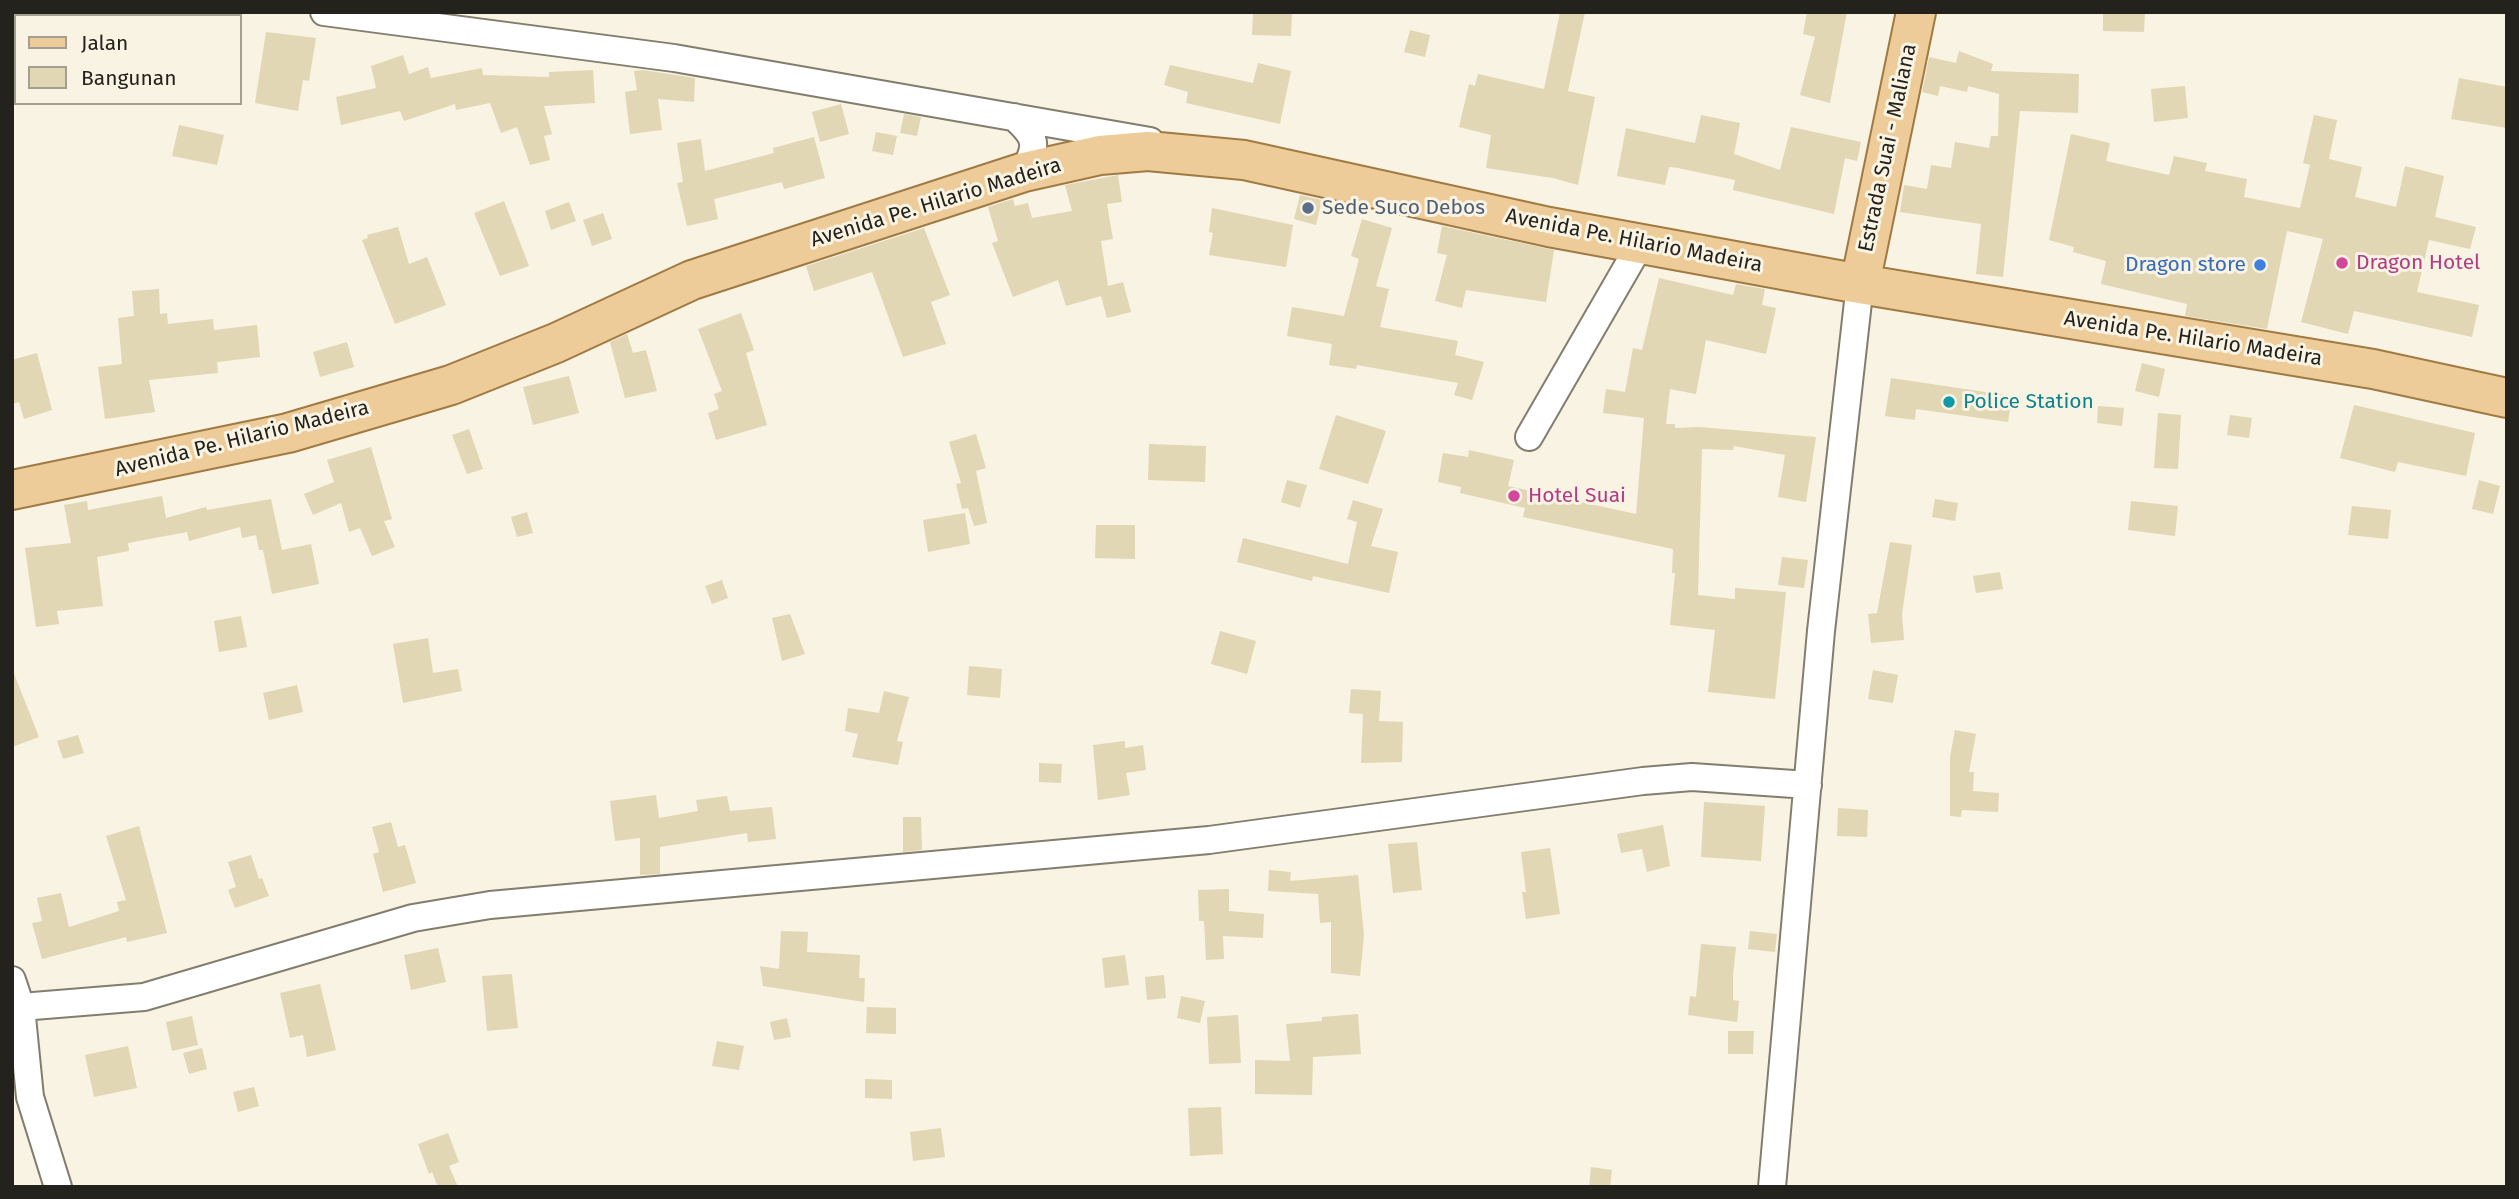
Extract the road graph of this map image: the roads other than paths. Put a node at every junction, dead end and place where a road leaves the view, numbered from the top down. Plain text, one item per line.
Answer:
1 (324, 12) edge
2 (1916, 12) edge
3 (1014, 117) junction
4 (1244, 160) junction
5 (1024, 172) junction
6 (1641, 243) junction
7 (1860, 284) junction
8 (2507, 398) edge
9 (1529, 437) dead end
10 (12, 490) edge
11 (1808, 785) junction
12 (12, 980) edge
13 (22, 1007) junction
14 (58, 1187) edge
15 (1772, 1187) edge

1 - 3 street
2 - 7 main road, Estrada Suai - Maliana
3 - 4 street
3 - 5 street
4 - 5 main road, Avenida Pe. Hilario Madeira
4 - 6 main road, Avenida Pe. Hilario Madeira
5 - 10 main road, Avenida Pe. Hilario Madeira
6 - 7 main road, Avenida Pe. Hilario Madeira
6 - 9 street
7 - 8 main road, Avenida Pe. Hilario Madeira
7 - 11 street
11 - 13 street
11 - 15 street
12 - 13 street
13 - 14 street

